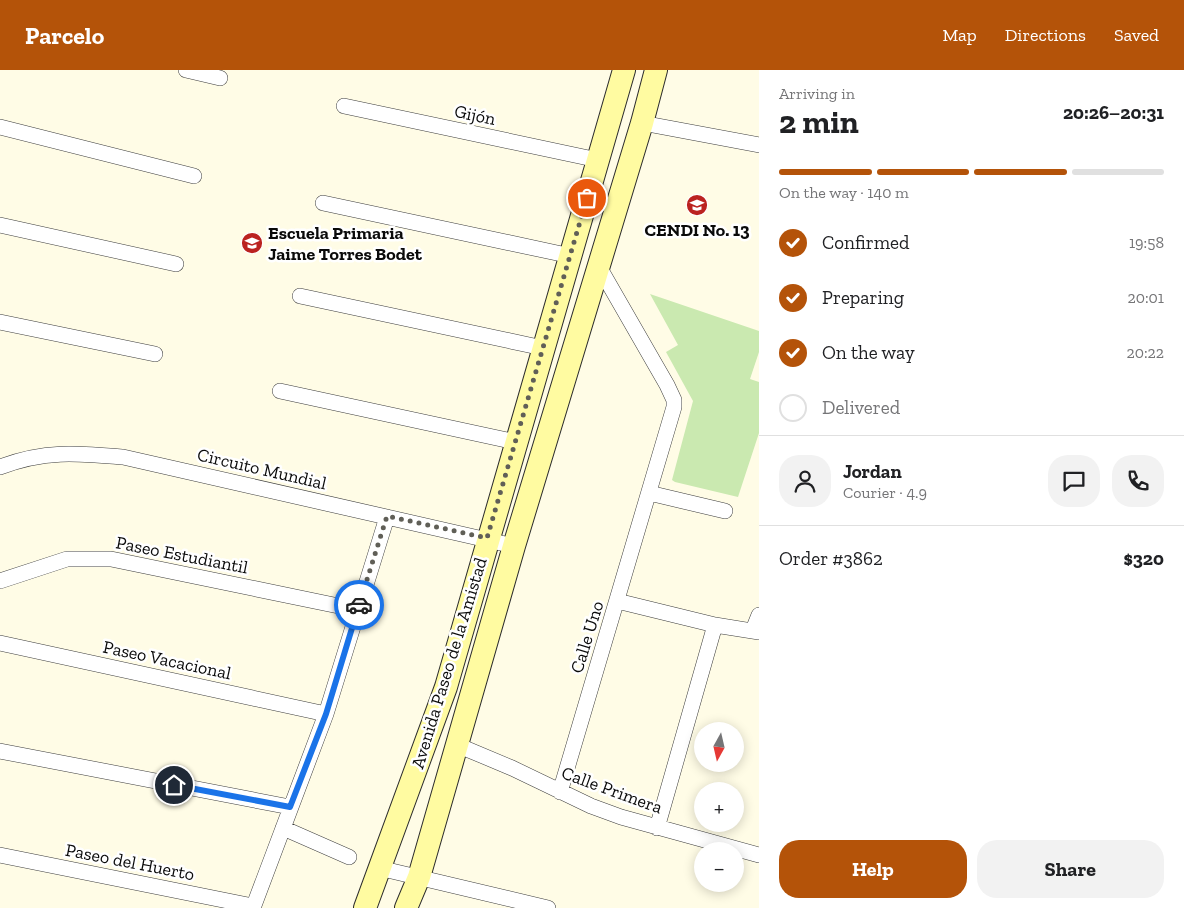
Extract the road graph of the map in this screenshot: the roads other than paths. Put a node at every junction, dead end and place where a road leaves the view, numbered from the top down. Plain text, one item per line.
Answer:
1 (186, 70) edge
2 (624, 70) edge
3 (656, 70) edge
4 (220, 78) dead end
5 (344, 106) dead end
6 (642, 123) junction
7 (0, 127) edge
8 (759, 145) edge
9 (598, 160) junction
10 (194, 176) dead end
11 (323, 202) dead end
12 (0, 225) edge
13 (571, 256) junction
14 (176, 264) dead end
15 (598, 266) junction
16 (300, 296) dead end
17 (0, 322) edge
18 (543, 348) junction
19 (155, 354) dead end
20 (280, 391) dead end
21 (516, 442) junction
22 (0, 467) edge
23 (649, 493) junction
24 (725, 511) dead end
25 (387, 516) junction
26 (487, 538) junction
27 (514, 546) junction
28 (0, 581) edge
29 (617, 601) junction
30 (358, 610) junction
31 (759, 616) edge
32 (716, 625) junction
33 (756, 631) edge
34 (0, 643) edge
35 (326, 714) junction
36 (457, 745) junction
37 (0, 751) edge
38 (560, 792) junction
39 (290, 807) junction
40 (283, 828) junction
41 (657, 828) junction
42 (758, 852) edge
43 (0, 854) edge
44 (349, 856) dead end
45 (380, 868) junction
46 (419, 877) junction
47 (526, 905) edge
48 (253, 907) edge
49 (365, 908) edge
50 (406, 908) edge
51 (548, 908) edge

1 - 4 street
2 - 9 street, Avenida Paseo de la Amistad
3 - 6 street, Avenida Paseo de la Amistad
5 - 9 street, Gijón
6 - 8 street
6 - 15 street, Avenida Paseo de la Amistad
7 - 10 street
9 - 13 street, Avenida Paseo de la Amistad
11 - 13 street
12 - 14 street
13 - 18 street, Avenida Paseo de la Amistad
15 - 23 street, Calle Uno
15 - 27 street, Avenida Paseo de la Amistad
16 - 18 street
17 - 19 street
18 - 21 street, Avenida Paseo de la Amistad
20 - 21 street
21 - 26 street, Avenida Paseo de la Amistad
22 - 25 street, Circuito Mundial
23 - 24 street
23 - 29 street, Calle Uno
25 - 26 street, Circuito Mundial
25 - 30 street
26 - 27 street, Circuito Mundial
26 - 45 street, Avenida Paseo de la Amistad
27 - 36 street, Avenida Paseo de la Amistad
28 - 30 street, Paseo Estudiantil
29 - 32 street
29 - 38 street, Calle Uno
30 - 35 street
31 - 33 street
32 - 33 street
32 - 41 street
34 - 35 street, Paseo Vacacional
35 - 39 street
36 - 38 street, Calle Primera
36 - 46 street, Avenida Paseo de la Amistad
37 - 39 street
38 - 41 street, Calle Primera
39 - 40 street
40 - 44 street
40 - 48 street
41 - 42 street, Calle Primera
43 - 48 street, Paseo del Huerto
45 - 46 street
45 - 49 street, Avenida Paseo de la Amistad
46 - 47 street
46 - 50 street, Avenida Paseo de la Amistad
47 - 51 street

